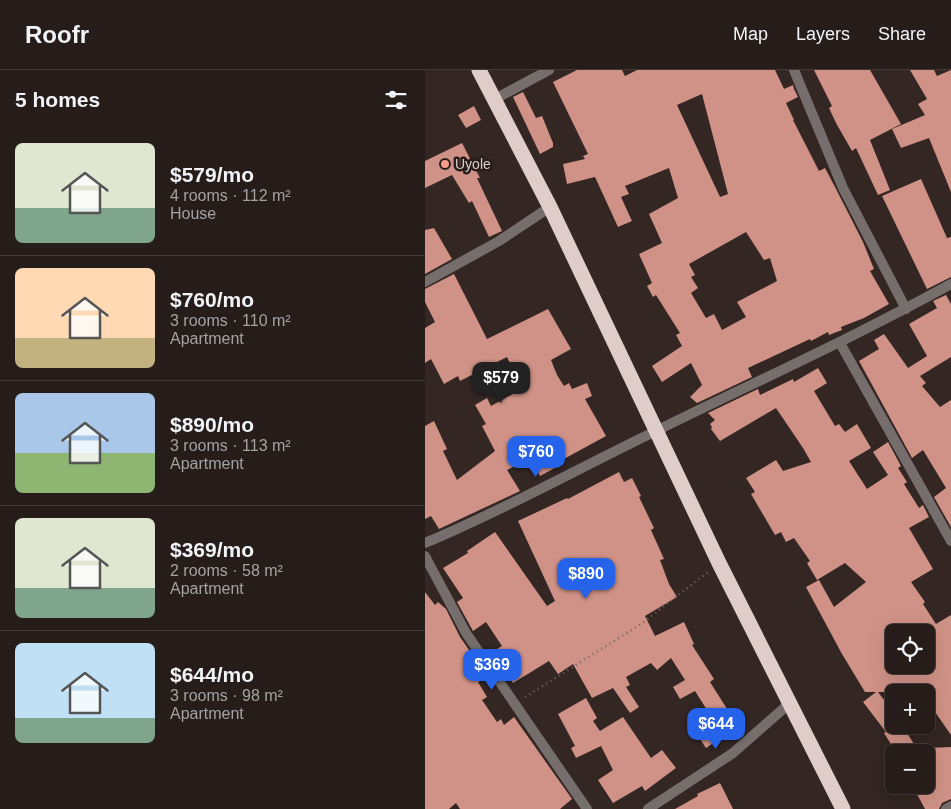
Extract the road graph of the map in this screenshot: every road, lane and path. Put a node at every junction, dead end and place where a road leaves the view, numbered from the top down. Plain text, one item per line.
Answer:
1 (479, 70) edge
2 (549, 70) edge
3 (794, 70) edge
4 (493, 100) junction
5 (550, 207) junction
6 (425, 282) edge
7 (951, 284) edge
8 (906, 309) junction
9 (840, 343) junction
10 (656, 431) junction
11 (951, 541) edge
12 (425, 543) edge
13 (425, 556) edge
14 (719, 563) junction
15 (791, 702) junction
16 (515, 703) junction
17 (951, 806) edge
18 (587, 809) edge
19 (648, 809) edge
20 (843, 809) edge
21 (945, 809) edge

1 - 4 highway
2 - 4 street
3 - 8 street
4 - 5 highway
5 - 6 street
5 - 10 highway
7 - 8 street
8 - 9 street
9 - 10 street
9 - 11 street
10 - 12 street
10 - 14 highway
13 - 16 street
14 - 15 highway
14 - 16 path
15 - 19 street
15 - 20 highway
16 - 18 street
17 - 21 street

